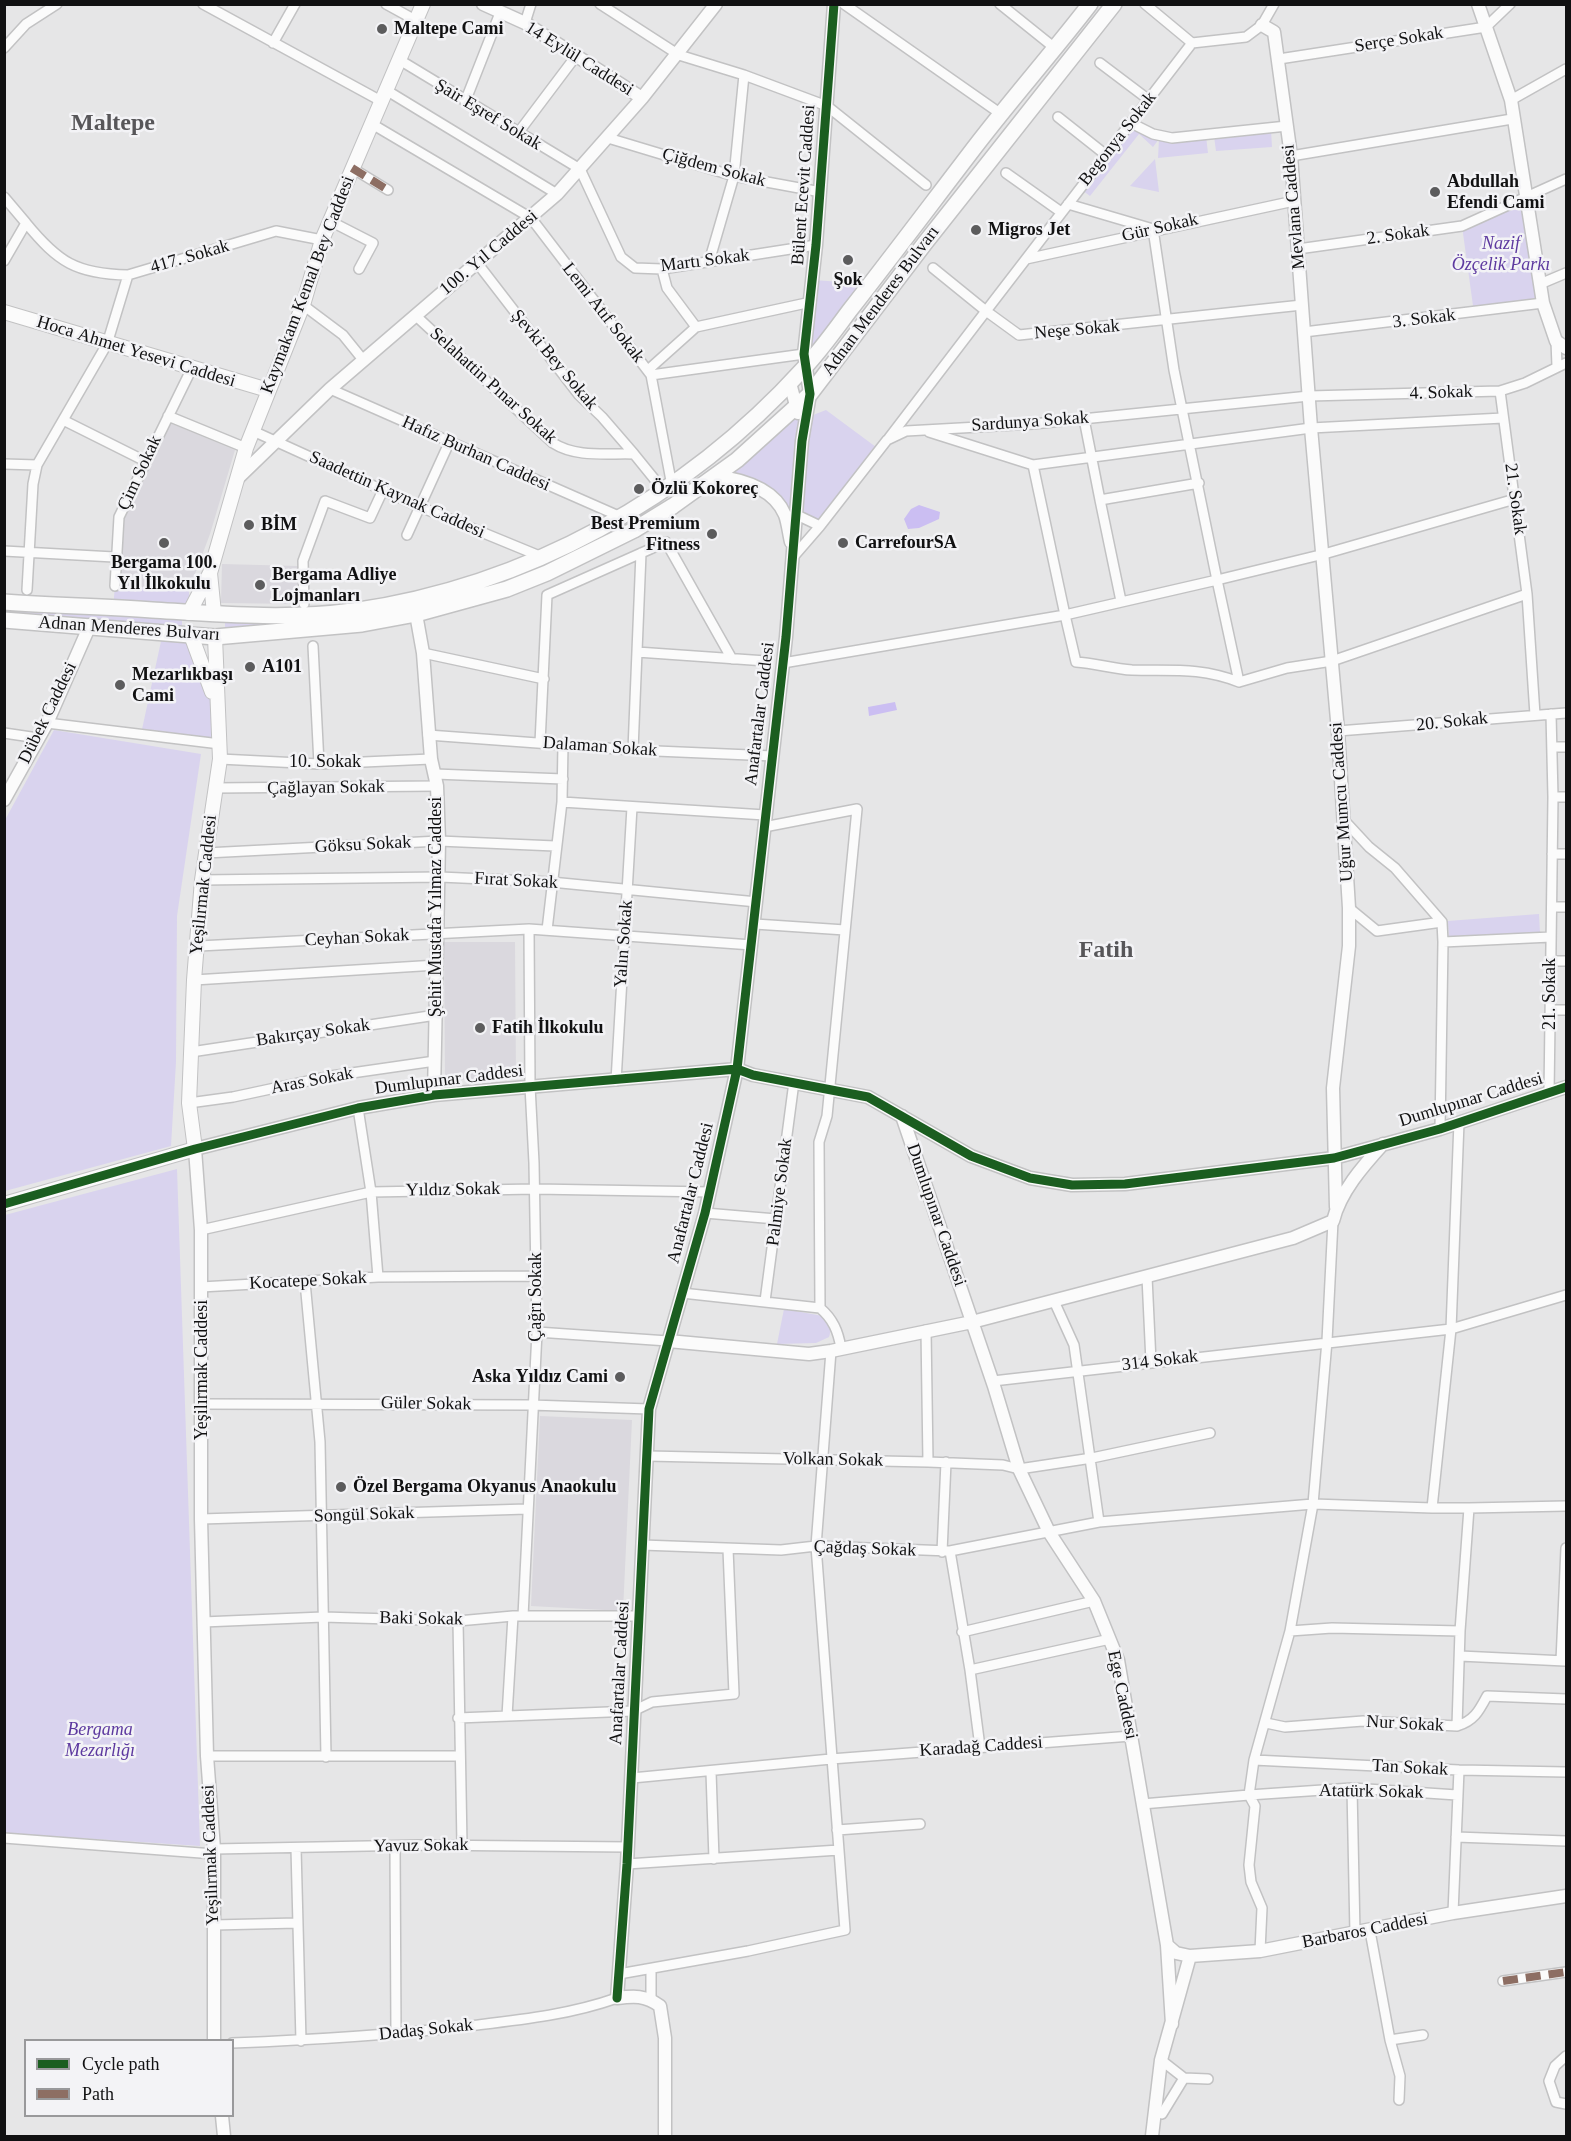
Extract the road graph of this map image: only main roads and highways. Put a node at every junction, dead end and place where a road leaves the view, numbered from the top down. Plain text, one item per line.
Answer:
1 (423, 4) edge
2 (1090, 4) edge
3 (1114, 4) edge
4 (5, 315) edge
5 (268, 390) junction
6 (210, 573) junction
7 (4, 602) edge
8 (189, 613) junction
9 (213, 613) junction
10 (4, 620) edge
11 (190, 635) junction
12 (215, 637) junction
13 (216, 701) junction
14 (195, 1149) joint
15 (4, 1204) edge

1 - 5 main road, Kaymakam Kemal Bey Caddesi
2 - 9 main road, Adnan Menderes Bulvarı
3 - 12 main road, Adnan Menderes Bulvarı
4 - 5 main road, Hoca Ahmet Yesevi Caddesi
5 - 6 main road, Kaymakam Kemal Bey Caddesi
6 - 8 main road, Kaymakam Kemal Bey Caddesi
6 - 9 main road, Kaymakam Kemal Bey Caddesi
7 - 8 main road, Adnan Menderes Bulvarı
8 - 9 main road, Adnan Menderes Bulvarı
8 - 11 main road
9 - 12 main road, Kaymakam Kemal Bey Caddesi
10 - 11 main road, Adnan Menderes Bulvarı
11 - 12 main road, Adnan Menderes Bulvarı
11 - 13 main road, Yeşilırmak Caddesi
12 - 13 main road, Yeşilırmak Caddesi
13 - 14 main road, Yeşilırmak Caddesi
14 - 15 main road, Dumlupınar Caddesi

